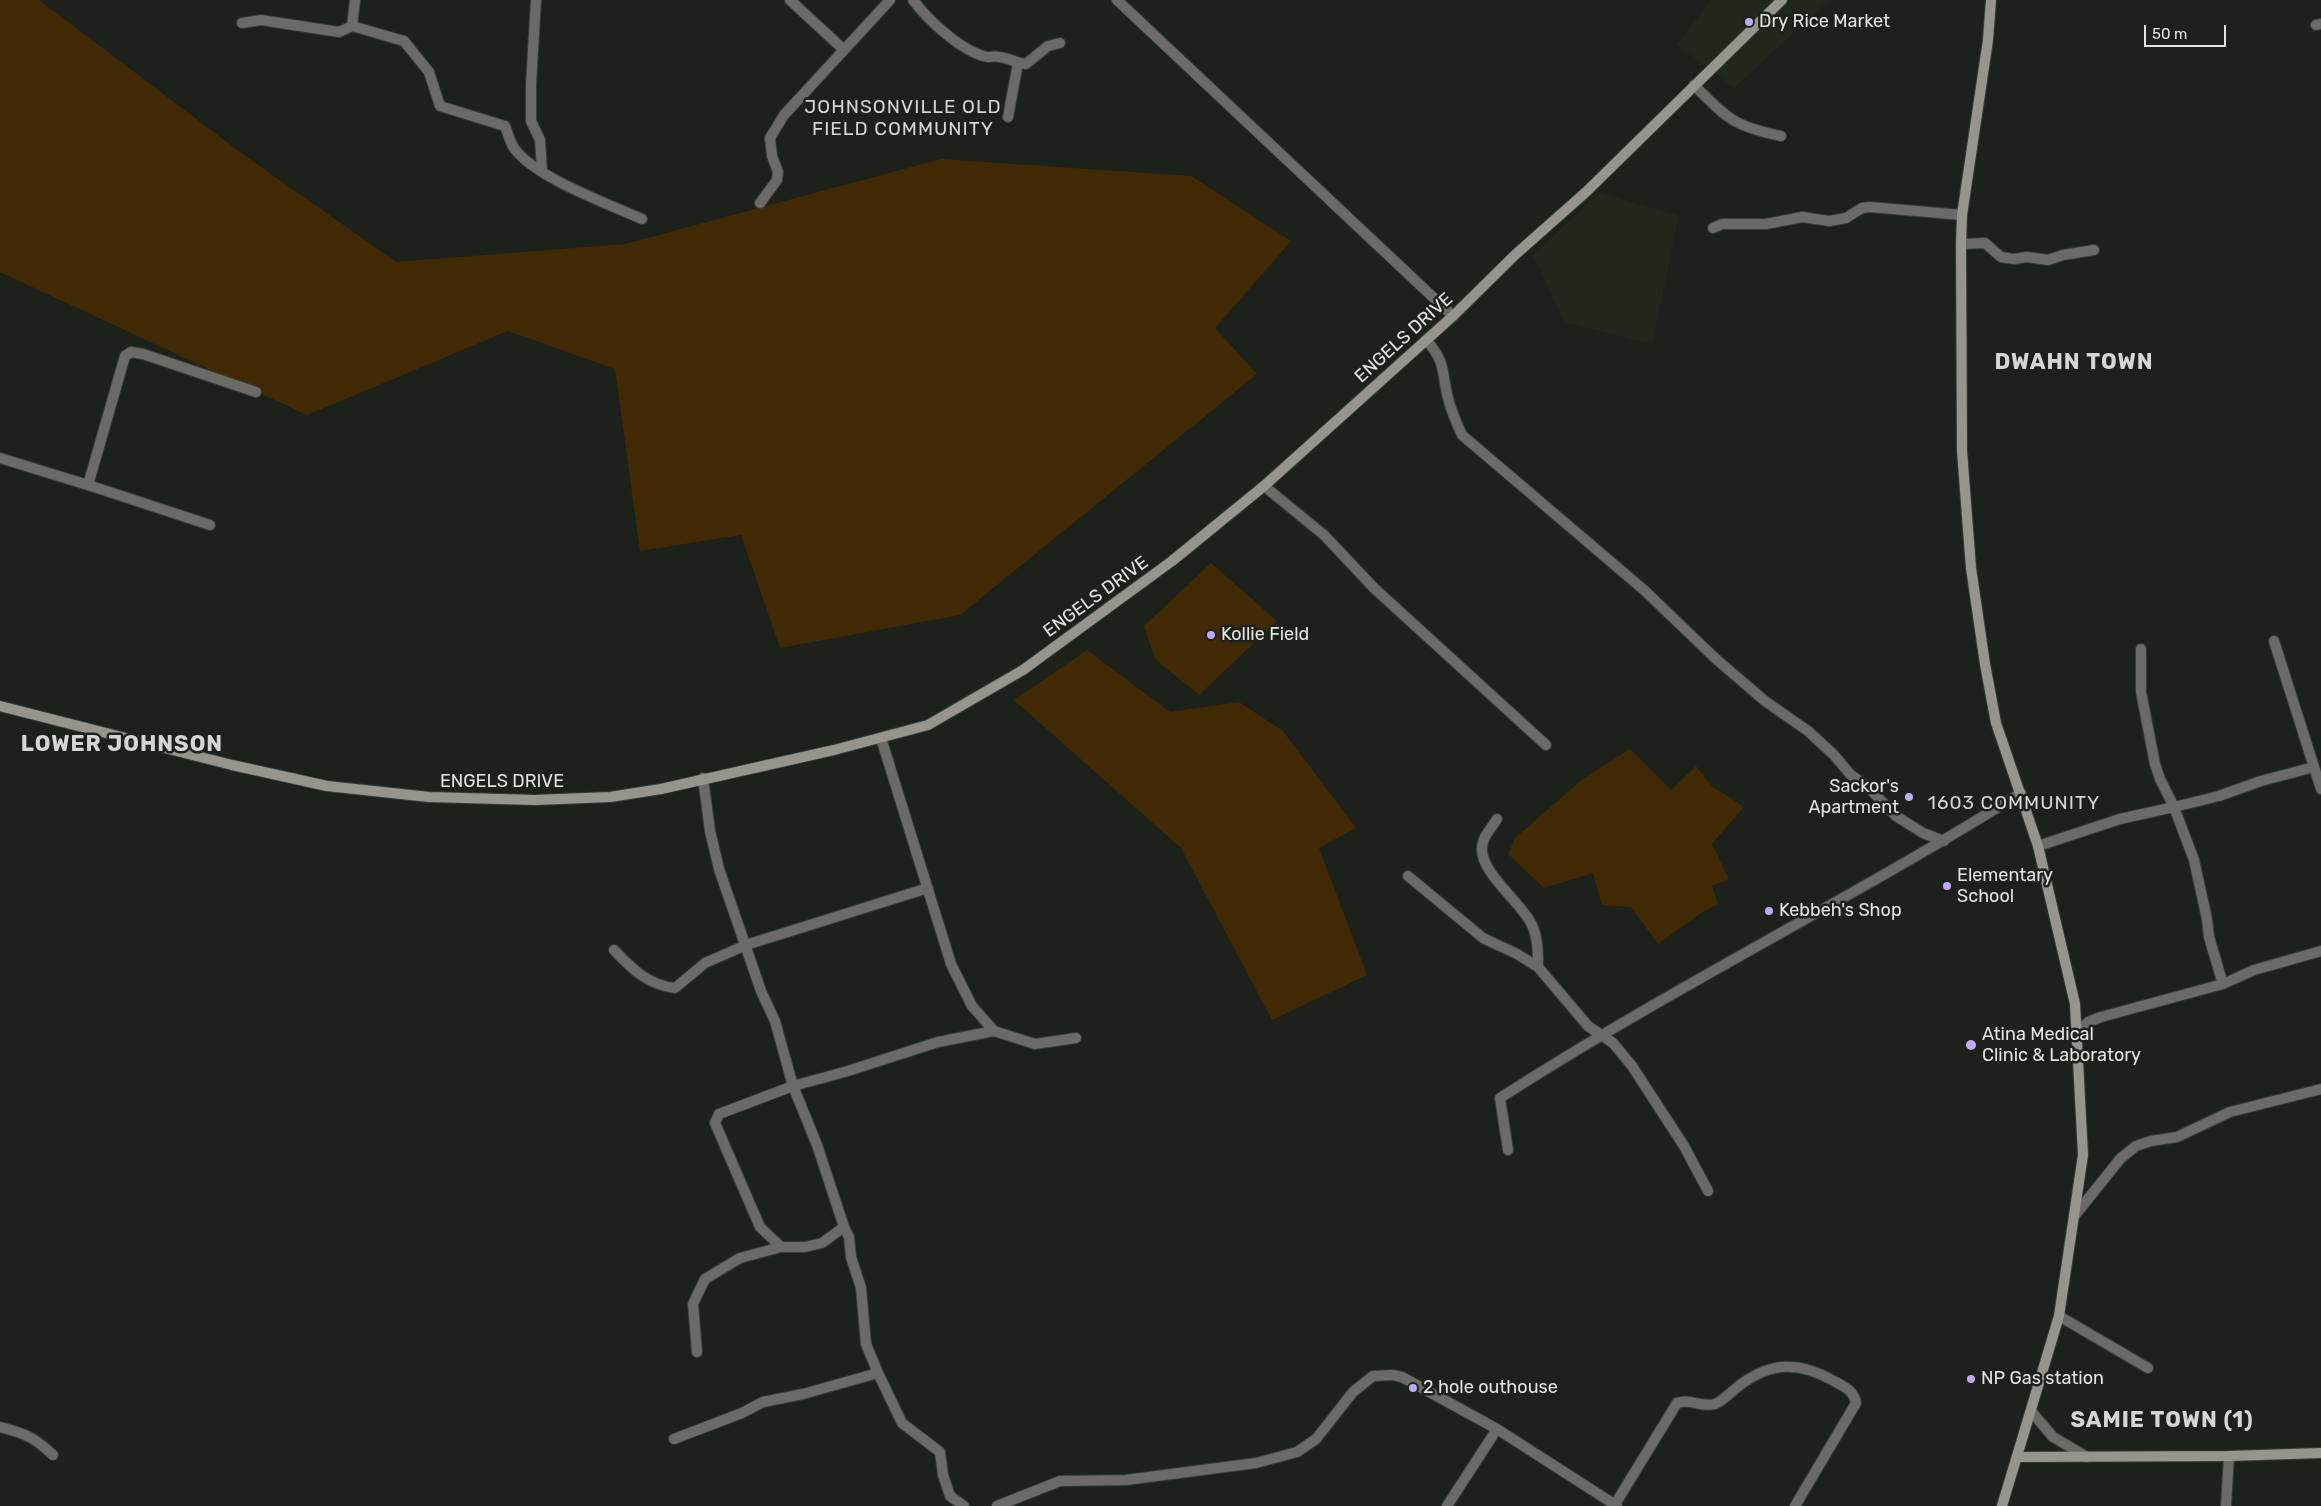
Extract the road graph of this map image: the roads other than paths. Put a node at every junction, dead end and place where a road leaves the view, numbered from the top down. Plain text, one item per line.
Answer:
1 (355, 0) edge
2 (536, 0) edge
3 (790, 0) edge
4 (890, 0) edge
5 (913, 0) edge
6 (1118, 0) edge
7 (1782, 0) edge
8 (1991, 0) edge
9 (242, 23) dead end
10 (352, 26) junction
11 (1060, 43) dead end
12 (843, 49) junction
13 (1018, 63) junction
14 (1694, 85) junction
15 (1008, 117) dead end
16 (1782, 136) dead end
17 (542, 170) junction
18 (760, 203) dead end
19 (1962, 215) junction
20 (642, 219) dead end
21 (1713, 228) dead end
22 (1961, 244) junction
23 (2094, 250) dead end
24 (1453, 316) junction
25 (1426, 340) junction
26 (256, 392) dead end
27 (0, 458) edge
28 (88, 485) junction
29 (1264, 486) junction
30 (210, 525) dead end
31 (2274, 641) dead end
32 (2141, 649) dead end
33 (0, 706) edge
34 (881, 738) junction
35 (1546, 745) dead end
36 (2314, 767) junction
37 (703, 778) junction
38 (2321, 789) edge
39 (2021, 793) junction
40 (2174, 807) junction
41 (1497, 819) dead end
42 (1944, 841) junction
43 (2038, 846) junction
44 (1408, 876) dead end
45 (928, 888) junction
46 (746, 945) junction
47 (614, 950) dead end
48 (2321, 951) edge
49 (1538, 967) junction
50 (2223, 984) junction
51 (994, 1031) junction
52 (1600, 1034) junction
53 (2076, 1034) junction
54 (1076, 1038) dead end
55 (793, 1086) junction
56 (2321, 1089) edge
57 (1508, 1150) dead end
58 (1708, 1191) dead end
59 (2075, 1216) junction
60 (844, 1228) junction
61 (781, 1247) junction
62 (2059, 1316) junction
63 (697, 1352) dead end
64 (2148, 1368) dead end
65 (878, 1373) junction
66 (2031, 1411) junction
67 (0, 1427) edge
68 (1497, 1429) junction
69 (674, 1439) dead end
70 (2321, 1453) edge
71 (53, 1456) dead end
72 (2229, 1456) junction
73 (2018, 1457) junction
74 (2088, 1457) junction
75 (964, 1506) edge
76 (998, 1506) edge
77 (1447, 1506) edge
78 (1615, 1506) edge
79 (1795, 1506) edge
80 (2002, 1506) edge
81 (2226, 1506) edge

1 - 10 street
2 - 17 street
3 - 12 street
4 - 12 street
5 - 13 street
6 - 24 street
7 - 14 street, ENGELS DRIVE
8 - 19 street
9 - 10 street
10 - 17 street
11 - 13 street
12 - 18 street
13 - 15 street
14 - 16 street
14 - 24 street, ENGELS DRIVE
17 - 20 street
19 - 21 street
19 - 22 street
22 - 23 street
22 - 39 street
24 - 25 street, ENGELS DRIVE
25 - 29 street, ENGELS DRIVE
25 - 42 street
26 - 28 street
27 - 28 street
28 - 30 street
29 - 34 street, ENGELS DRIVE
29 - 35 street
31 - 36 street
32 - 40 street
33 - 37 street, ENGELS DRIVE
34 - 37 street, ENGELS DRIVE
34 - 45 street
36 - 38 street
36 - 40 street
37 - 46 street
39 - 42 street
39 - 43 street
40 - 43 street
40 - 50 street
41 - 49 street
42 - 52 street
43 - 53 street
44 - 49 street
45 - 46 street
45 - 51 street
46 - 47 street
46 - 55 street
48 - 50 street
49 - 52 street
50 - 53 street
51 - 54 street
51 - 55 street
52 - 57 street
52 - 58 street
53 - 59 street
55 - 60 street
55 - 61 street
56 - 59 street
59 - 62 street
60 - 61 street
60 - 65 street
61 - 63 street
62 - 64 street
62 - 66 street
65 - 69 street
65 - 75 street
66 - 73 street
66 - 74 street
67 - 71 street
68 - 76 street
68 - 77 street
68 - 78 street
70 - 72 street
72 - 74 street
72 - 81 street
73 - 74 street
73 - 80 street
78 - 79 street

